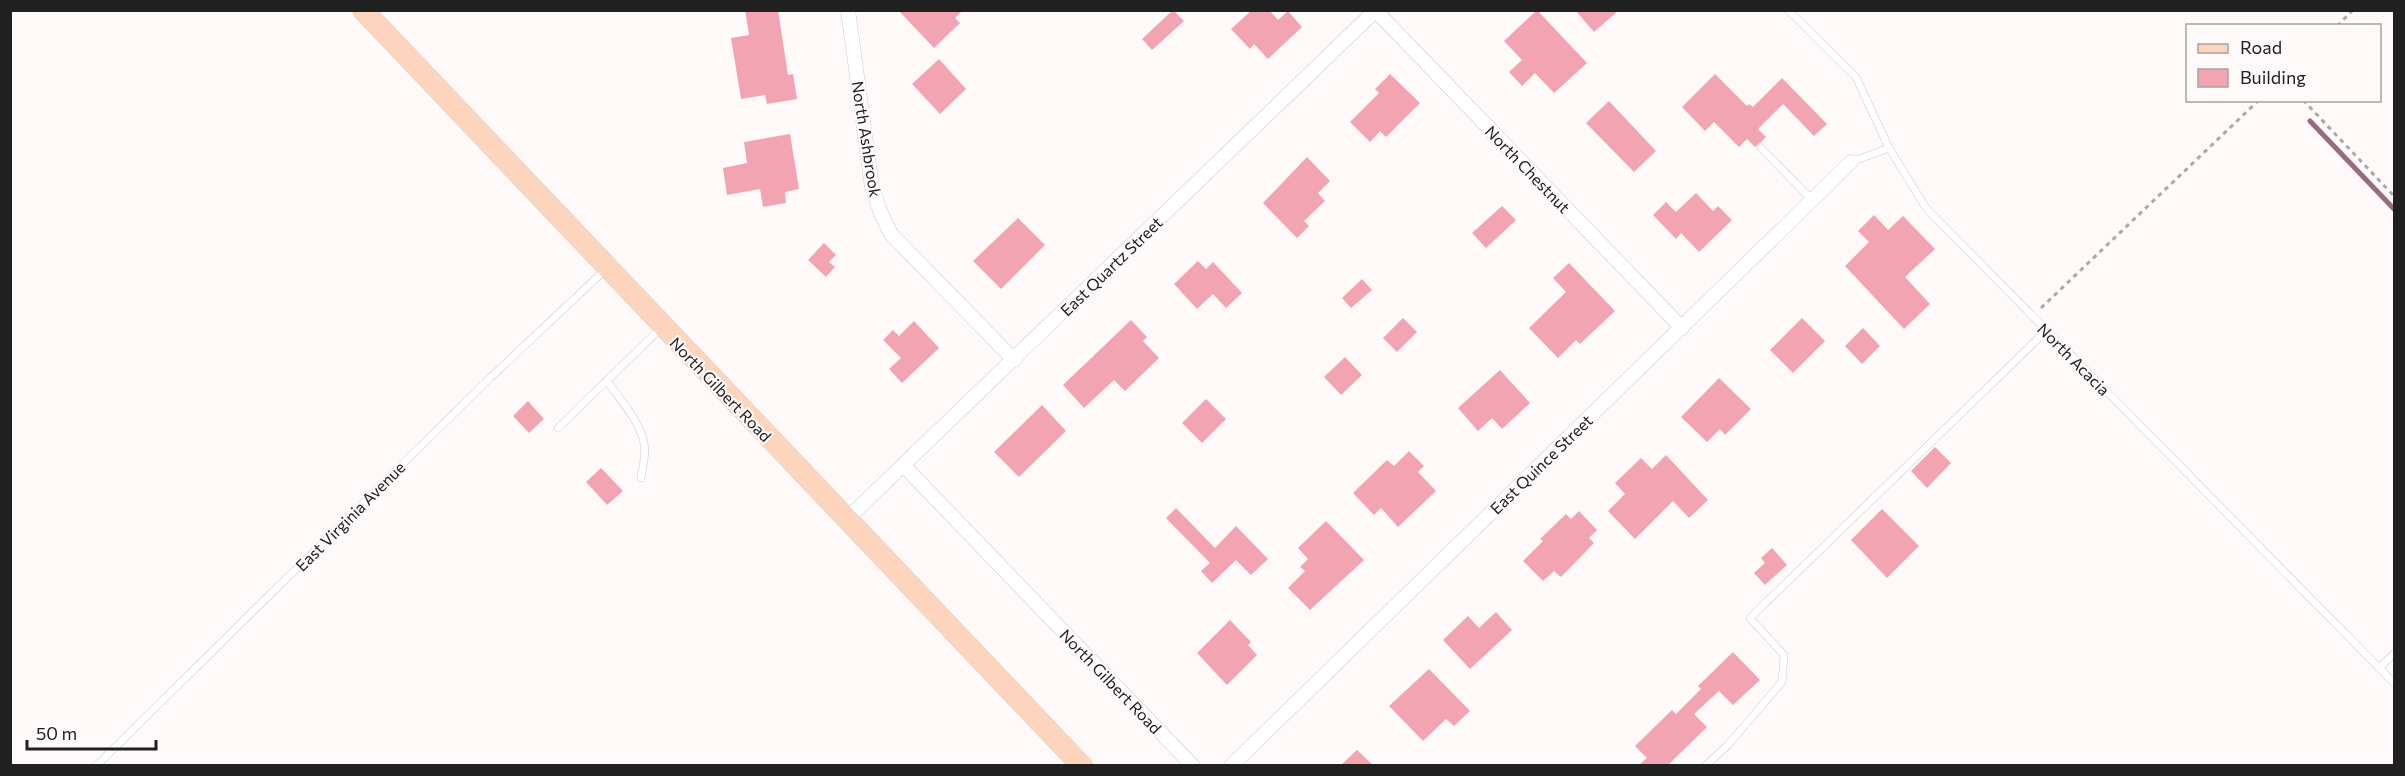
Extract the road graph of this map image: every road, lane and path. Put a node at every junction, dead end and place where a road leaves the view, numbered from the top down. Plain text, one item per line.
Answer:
1 (363, 10) edge
2 (848, 10) edge
3 (1788, 10) edge
4 (2353, 10) edge
5 (1375, 11) edge
6 (2339, 24) edge
7 (2257, 102) edge
8 (2305, 102) edge
9 (1761, 148) dead end
10 (1889, 148) junction
11 (1851, 162) joint
12 (2394, 196) edge
13 (1812, 200) junction
14 (606, 269) junction
15 (2032, 317) junction
16 (662, 327) junction
17 (1682, 328) junction
18 (2046, 331) junction
19 (1014, 360) junction
20 (607, 381) junction
21 (558, 428) dead end
22 (904, 466) junction
23 (641, 477) dead end
24 (846, 520) junction
25 (2394, 654) edge
26 (2379, 668) junction
27 (2394, 683) edge
28 (96, 765) edge
29 (1082, 765) edge
30 (1193, 765) edge
31 (1231, 765) edge
32 (1705, 765) edge

1 - 14 main road, North Gilbert Road
2 - 19 street, North Ashbrook
3 - 10 lane, North Acacia
4 - 6 path
5 - 17 street, North Chestnut
5 - 19 street, East Quartz Street
7 - 15 path
8 - 12 path
9 - 13 lane
10 - 11 lane
10 - 15 lane, North Acacia
11 - 13 street, East Quince Street
13 - 17 street, East Quince Street
14 - 16 main road, North Gilbert Road
14 - 28 lane, East Virginia Avenue
15 - 18 lane, North Acacia
16 - 20 lane
16 - 24 main road, North Gilbert Road
17 - 31 street, East Quince Street
18 - 26 lane, North Acacia
18 - 32 lane
19 - 22 street, East Quartz Street
20 - 21 lane
20 - 23 lane
22 - 24 street, East Quartz Street
22 - 30 street, North Gilbert Road
24 - 29 main road, North Gilbert Road
25 - 26 lane
26 - 27 lane, North Acacia

